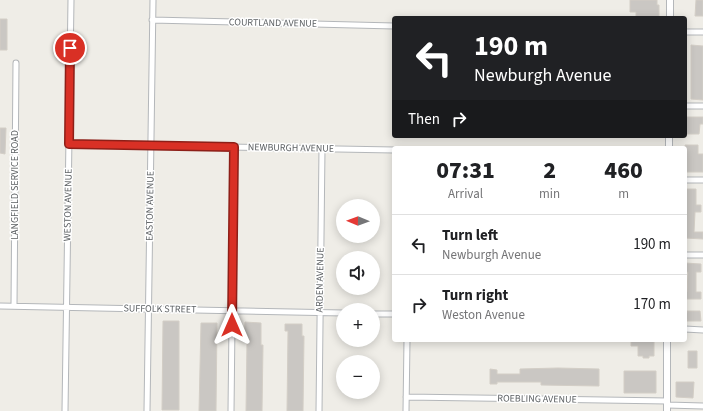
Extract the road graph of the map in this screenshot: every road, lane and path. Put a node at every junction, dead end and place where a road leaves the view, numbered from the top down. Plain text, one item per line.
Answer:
1 (71, 0) edge
2 (153, 0) edge
3 (670, 0) edge
4 (670, 16) edge
5 (152, 20) junction
6 (392, 26) edge
7 (687, 32) edge
8 (703, 32) edge
9 (16, 63) dead end
10 (687, 106) edge
11 (703, 106) edge
12 (69, 144) junction
13 (151, 145) junction
14 (234, 147) junction
15 (322, 149) junction
16 (392, 150) edge
17 (687, 180) edge
18 (703, 180) edge
19 (687, 255) edge
20 (703, 255) edge
21 (0, 306) edge
22 (14, 306) junction
23 (66, 307) junction
24 (149, 309) junction
25 (232, 311) junction
26 (320, 312) junction
27 (336, 313) edge
28 (380, 314) edge
29 (392, 314) edge
30 (687, 329) edge
31 (703, 330) edge
32 (407, 342) edge
33 (667, 342) edge
34 (406, 397) junction
35 (667, 406) edge
36 (703, 406) edge
37 (65, 411) edge
38 (147, 411) edge
39 (231, 411) edge
40 (319, 411) edge
41 (406, 411) edge

1 - 12 street, WESTON AVENUE
2 - 5 street, EASTON AVENUE
3 - 4 street
5 - 6 street, COURTLAND AVENUE
5 - 13 street, EASTON AVENUE
7 - 8 street
9 - 22 street, LANGFIELD SERVICE ROAD
10 - 11 street
12 - 13 street, NEWBURGH AVENUE
12 - 23 street, WESTON AVENUE
13 - 14 street, NEWBURGH AVENUE
13 - 24 street, EASTON AVENUE
14 - 15 street, NEWBURGH AVENUE
14 - 25 street
15 - 16 street, NEWBURGH AVENUE
15 - 26 street, ARDEN AVENUE
17 - 18 street
19 - 20 street
21 - 22 street, SUFFOLK STREET
22 - 23 street, SUFFOLK STREET
23 - 24 street, SUFFOLK STREET
23 - 37 street, WESTON AVENUE
24 - 25 street, SUFFOLK STREET
24 - 38 street, EASTON AVENUE
25 - 26 street, SUFFOLK STREET
25 - 39 street
26 - 27 street, SUFFOLK STREET
26 - 40 street, ARDEN AVENUE
28 - 29 street
30 - 31 street
32 - 34 street
33 - 35 street
34 - 35 street, ROEBLING AVENUE
34 - 41 street
35 - 36 street, ROEBLING AVENUE

